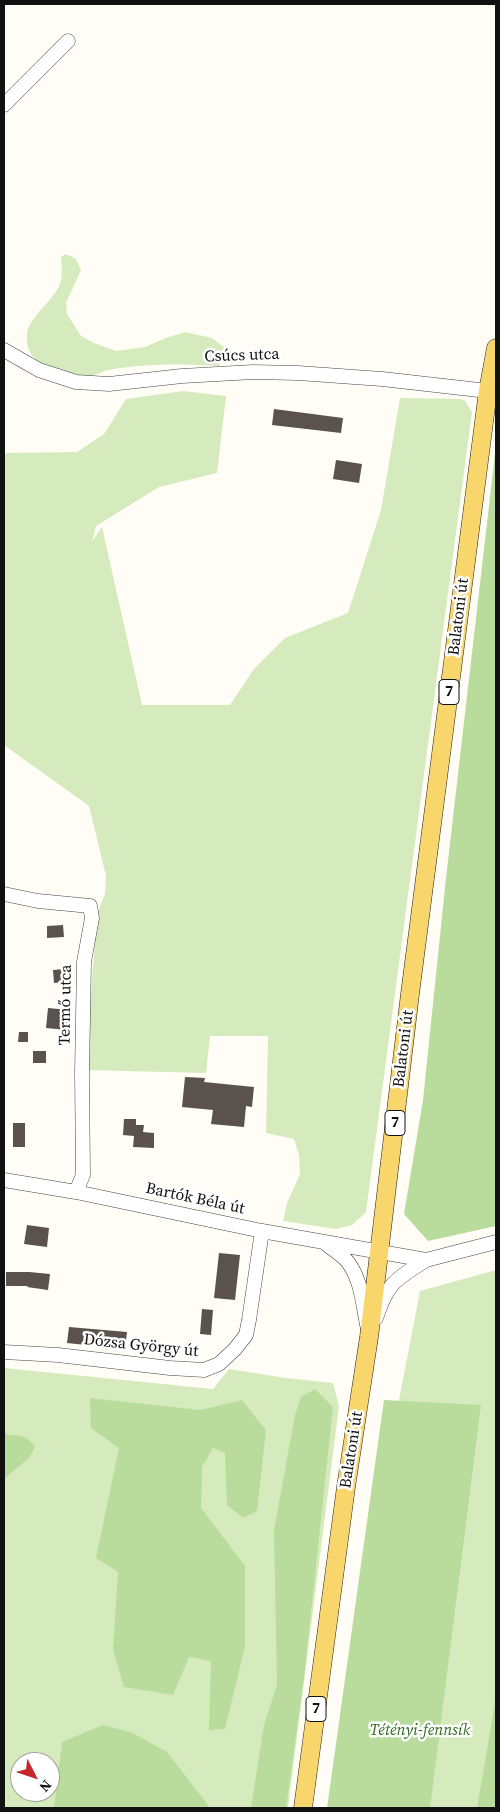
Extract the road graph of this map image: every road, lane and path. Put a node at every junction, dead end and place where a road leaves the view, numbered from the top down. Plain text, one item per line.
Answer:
1 (68, 40) dead end
2 (4, 105) edge
3 (496, 348) edge
4 (4, 350) edge
5 (488, 391) junction
6 (4, 894) edge
7 (4, 1180) edge
8 (76, 1192) junction
9 (262, 1231) junction
10 (324, 1242) junction
11 (496, 1242) edge
12 (379, 1251) junction
13 (426, 1260) junction
14 (370, 1337) junction
15 (4, 1352) edge
16 (303, 1808) edge

1 - 2 street
3 - 5 main road, Balatoni út / 7
4 - 5 street, Csúcs utca
5 - 12 main road, Balatoni út / 7
6 - 8 street, Termő utca
7 - 8 street, Bartók Béla út
8 - 9 street, Bartók Béla út
9 - 10 street, Bartók Béla út
9 - 15 street, Dózsa György út
10 - 12 street, Bartók Béla út
10 - 14 street
11 - 13 street
12 - 13 street
12 - 14 main road, Balatoni út / 7
13 - 14 street
14 - 16 main road, Balatoni út / 7

